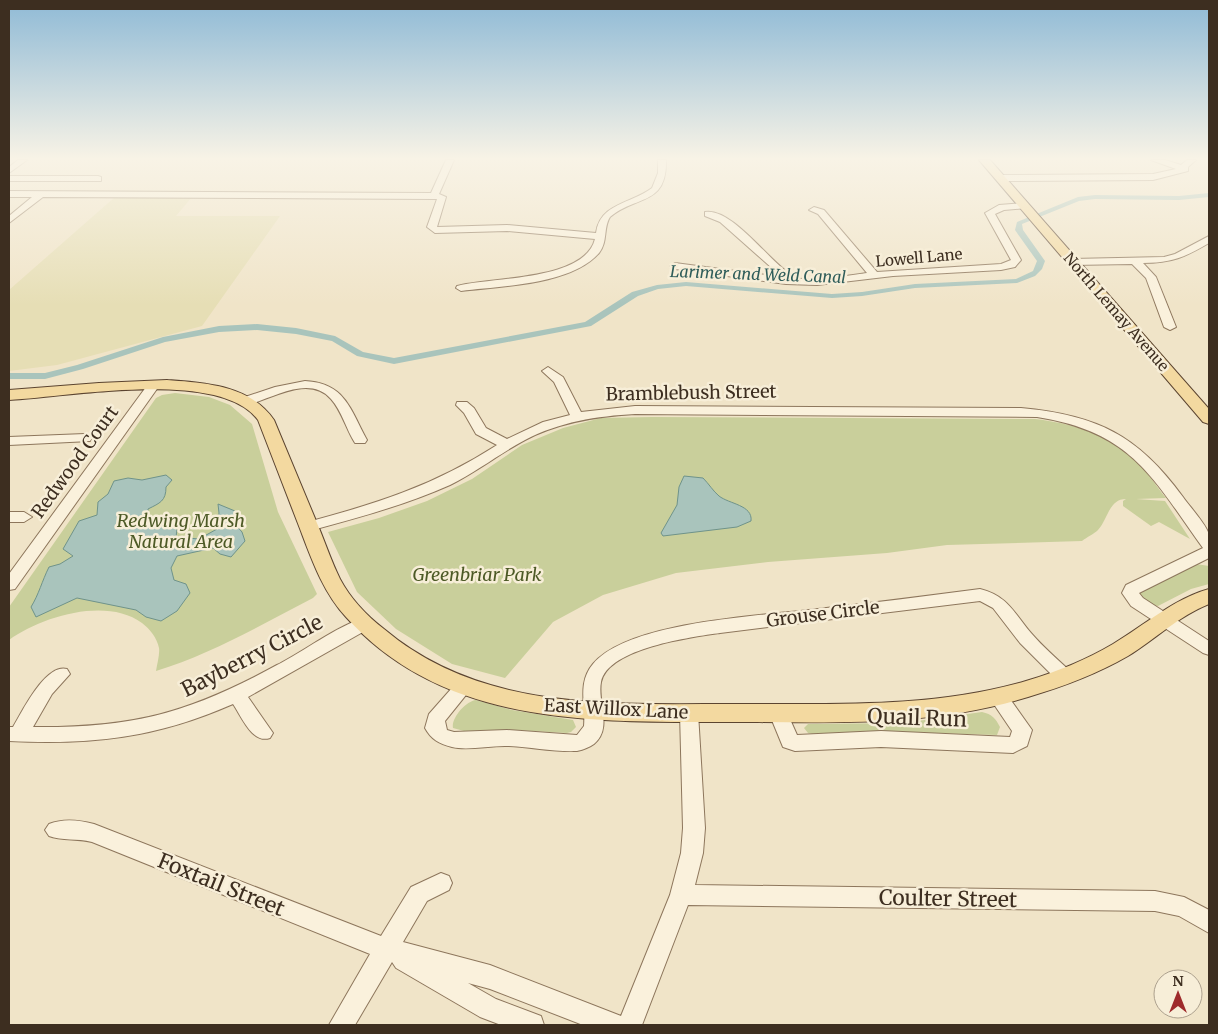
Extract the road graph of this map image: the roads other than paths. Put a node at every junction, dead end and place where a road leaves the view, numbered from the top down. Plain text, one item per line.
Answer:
1 (23, 208) edge
2 (437, 208) edge
3 (618, 208) edge
4 (997, 208) edge
5 (999, 208) edge
6 (1026, 208) edge
7 (814, 210) dead end
8 (1030, 213) junction
9 (708, 214) dead end
10 (9, 220) edge
11 (600, 236) junction
12 (1209, 239) edge
13 (1072, 262) junction
14 (1136, 262) junction
15 (675, 266) dead end
16 (875, 276) junction
17 (792, 281) junction
18 (460, 288) dead end
19 (1170, 327) dead end
20 (548, 371) dead end
21 (153, 386) junction
22 (9, 395) edge
23 (248, 401) junction
24 (462, 405) dead end
25 (577, 416) junction
26 (1209, 419) edge
27 (85, 438) dead end
28 (360, 440) dead end
29 (9, 441) edge
30 (507, 445) junction
31 (9, 517) edge
32 (24, 517) dead end
33 (309, 526) junction
34 (1209, 545) edge
35 (1209, 552) edge
36 (9, 585) edge
37 (1209, 596) edge
38 (1165, 620) junction
39 (364, 624) junction
40 (1209, 649) edge
41 (61, 674) dead end
42 (1064, 676) junction
43 (465, 685) junction
44 (236, 694) junction
45 (998, 697) junction
46 (595, 711) junction
47 (689, 712) junction
48 (778, 713) junction
49 (263, 733) dead end
50 (13, 734) edge
51 (56, 830) dead end
52 (441, 883) dead end
53 (681, 895) junction
54 (1209, 922) edge
55 (385, 949) junction
56 (341, 1025) edge
57 (532, 1025) edge
58 (614, 1025) edge
59 (630, 1025) edge

1 - 10 street
2 - 11 street
3 - 11 street
4 - 16 street, Lowell Lane
5 - 8 street, Lowell Lane
6 - 8 main road, North Lemay Avenue
7 - 16 street
8 - 13 main road, North Lemay Avenue
9 - 17 street
11 - 18 street
12 - 14 street
13 - 14 street
13 - 26 main road, North Lemay Avenue
14 - 19 street
15 - 17 street, Lowell Lane
16 - 17 street, Lowell Lane
20 - 25 street
21 - 22 main road, East Willox Lane
21 - 23 main road, East Willox Lane
21 - 36 street, Redwood Court
23 - 28 street
23 - 33 main road, East Willox Lane
24 - 30 street
25 - 30 street, Bramblebush Street
25 - 34 street, Bramblebush Street
27 - 29 street
30 - 33 street, Bramblebush Street
31 - 32 street
33 - 39 main road, East Willox Lane
35 - 38 street
37 - 38 main road, East Willox Lane
38 - 40 street
38 - 42 main road, East Willox Lane
39 - 43 main road, East Willox Lane
39 - 44 street, Bayberry Circle
41 - 50 street
42 - 45 main road, East Willox Lane
42 - 46 street, Grouse Circle
43 - 46 main road, East Willox Lane
43 - 46 street, Grouse Circle
44 - 49 street
44 - 50 street, Bayberry Circle
45 - 48 main road, East Willox Lane
45 - 48 street, Quail Run
46 - 47 main road, East Willox Lane
47 - 48 main road, East Willox Lane
47 - 53 street
51 - 55 street, Foxtail Street
52 - 55 street
53 - 54 street, Coulter Street
53 - 59 street
55 - 56 street
55 - 57 street, Foxtail Street
55 - 58 street, Foxtail Street

